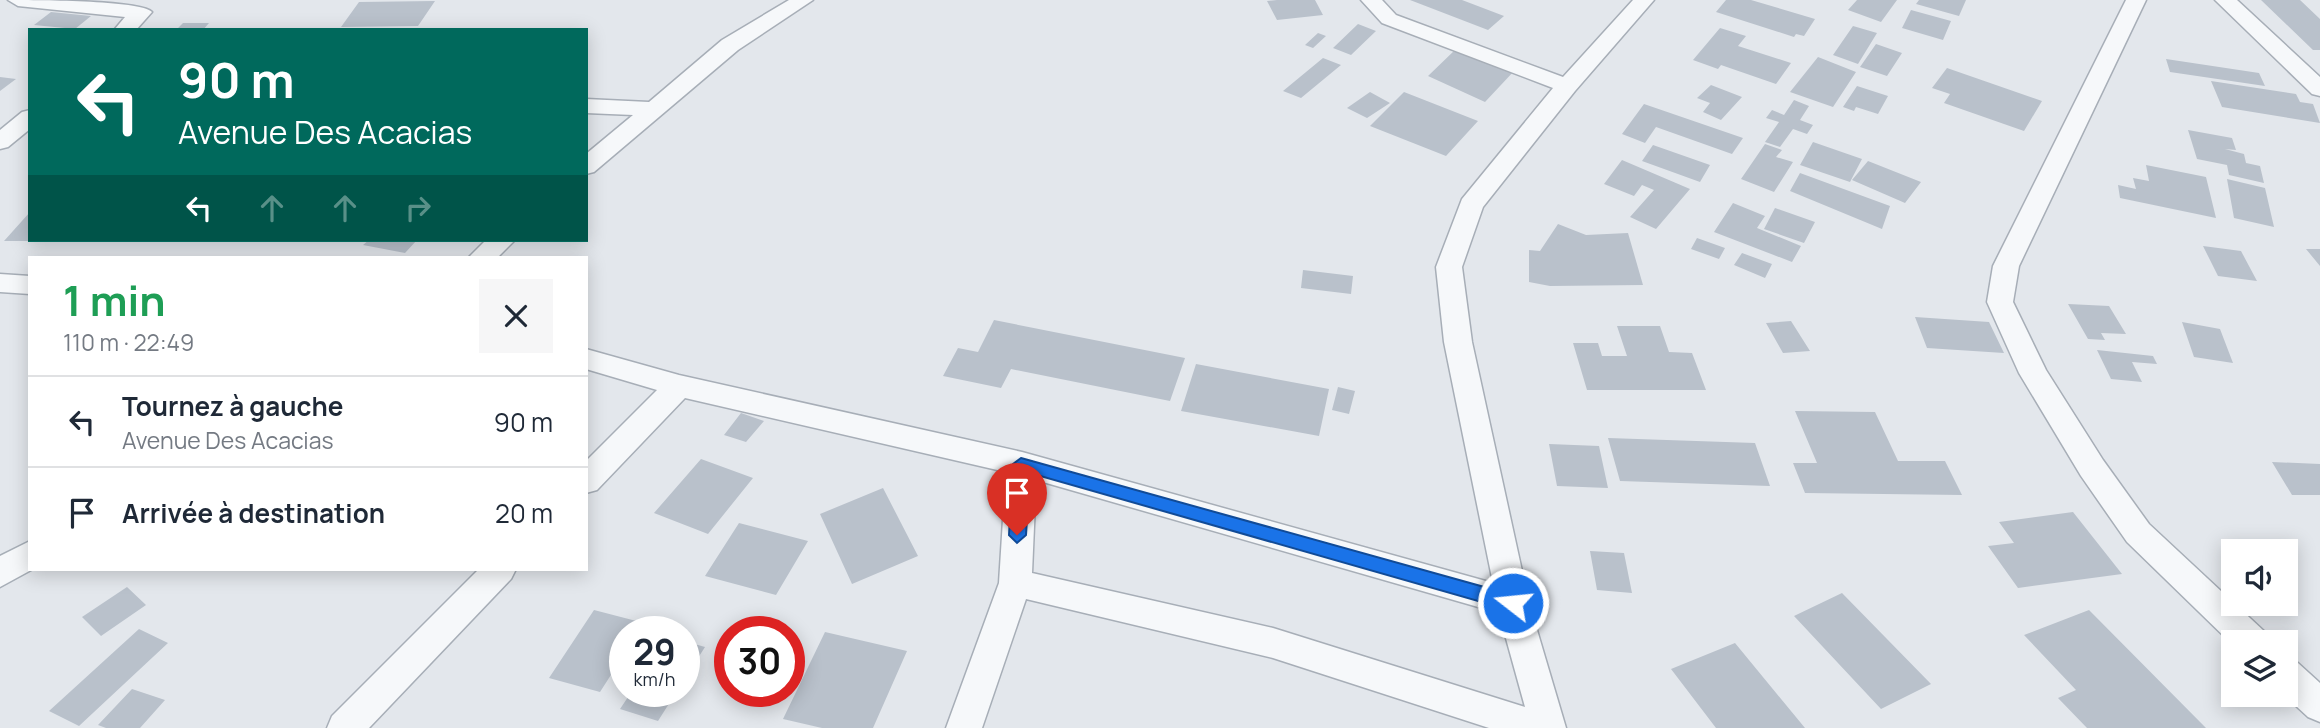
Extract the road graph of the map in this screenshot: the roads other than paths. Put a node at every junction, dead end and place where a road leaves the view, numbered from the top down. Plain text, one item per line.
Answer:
1 (18, 0) edge
2 (803, 0) edge
3 (1371, 0) edge
4 (1644, 0) edge
5 (2136, 0) edge
6 (2225, 0) edge
7 (148, 6) edge
8 (126, 28) edge
9 (1567, 86) junction
10 (2320, 89) edge
11 (588, 106) edge
12 (653, 109) junction
13 (28, 119) edge
14 (0, 142) edge
15 (588, 165) edge
16 (500, 242) edge
17 (483, 256) edge
18 (0, 283) edge
19 (28, 285) edge
20 (588, 360) edge
21 (679, 386) junction
22 (1021, 464) junction
23 (588, 479) edge
24 (28, 555) edge
25 (498, 571) edge
26 (0, 573) edge
27 (1015, 583) junction
28 (1513, 603) junction
29 (2240, 630) edge
30 (2298, 685) edge
31 (2320, 706) edge
32 (345, 728) edge
33 (964, 728) edge
34 (1539, 728) edge
35 (1548, 728) edge

1 - 7 street
2 - 12 street
3 - 9 street
4 - 9 street
5 - 29 street
6 - 10 street
7 - 8 street
9 - 28 street
11 - 12 street
12 - 15 street
13 - 14 street
16 - 17 street
18 - 19 street
20 - 21 street
21 - 22 street
21 - 23 street
22 - 27 street
22 - 28 street
24 - 26 street
25 - 32 street
27 - 33 street
27 - 34 street
28 - 35 street
30 - 31 street

